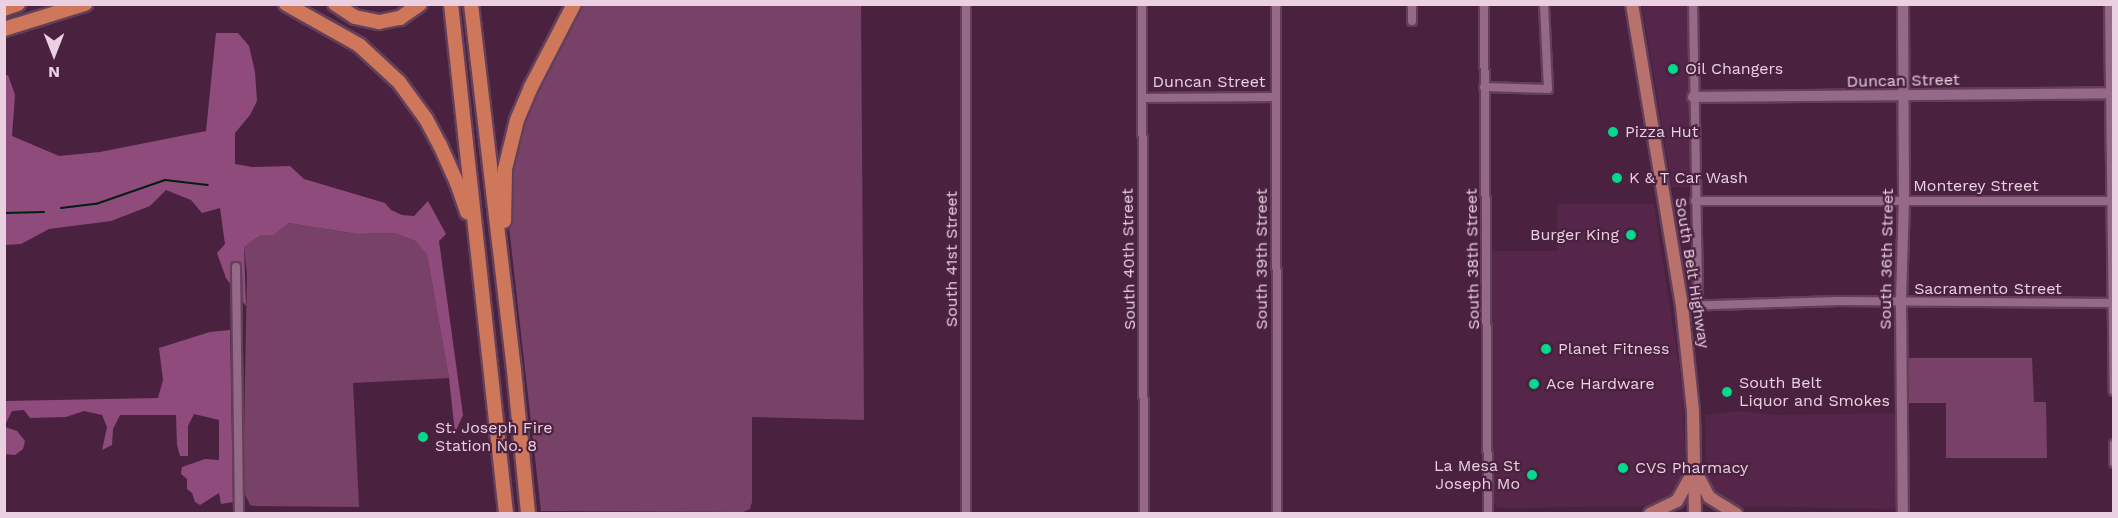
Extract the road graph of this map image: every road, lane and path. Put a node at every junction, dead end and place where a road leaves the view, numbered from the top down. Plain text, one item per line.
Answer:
1 (18, 4) edge
2 (85, 4) edge
3 (286, 4) edge
4 (336, 4) edge
5 (420, 4) edge
6 (451, 4) edge
7 (471, 4) edge
8 (574, 4) edge
9 (966, 4) edge
10 (1142, 4) edge
11 (1276, 4) edge
12 (1412, 4) edge
13 (1484, 4) edge
14 (1544, 4) edge
15 (1632, 4) edge
16 (1693, 4) edge
17 (1903, 4) edge
18 (2109, 4) edge
19 (4, 9) edge
20 (1412, 21) dead end
21 (4, 29) edge
22 (1484, 87) junction
23 (2112, 93) edge
24 (1903, 95) junction
25 (1276, 97) junction
26 (1693, 97) junction
27 (1142, 98) junction
28 (1904, 200) junction
29 (1695, 201) junction
30 (2112, 201) edge
31 (236, 267) dead end
32 (505, 298) junction
33 (1901, 302) junction
34 (2112, 303) edge
35 (1698, 305) junction
36 (1682, 306) junction
37 (484, 318) junction
38 (2114, 391) edge
39 (2114, 444) edge
40 (2114, 463) edge
41 (1695, 467) junction
42 (239, 513) edge
43 (506, 513) edge
44 (528, 513) edge
45 (966, 513) edge
46 (1144, 513) edge
47 (1277, 513) edge
48 (1488, 513) edge
49 (1650, 513) edge
50 (1695, 513) edge
51 (1736, 513) edge
52 (1903, 513) edge

1 - 19 highway
2 - 21 highway
3 - 37 highway
4 - 5 highway
6 - 37 highway
7 - 32 highway
8 - 32 highway
9 - 45 street, South 41st Street
10 - 27 street, South 40th Street
11 - 25 street, South 39th Street
12 - 20 street
13 - 22 street, South 38th Street
14 - 22 street
15 - 36 main road, South Belt Highway
16 - 26 street
17 - 24 street, South 36th Street
18 - 23 street
22 - 48 street, South 38th Street
23 - 24 street, Duncan Street
23 - 30 street
24 - 26 street, Duncan Street
24 - 28 street, South 36th Street
25 - 27 street, Duncan Street
25 - 47 street, South 39th Street
26 - 29 street
27 - 46 street, South 40th Street
28 - 29 street, Monterey Street
28 - 30 street, Monterey Street
28 - 33 street, South 36th Street
29 - 35 street
30 - 34 street
31 - 42 street
32 - 44 highway
33 - 34 street, Sacramento Street
33 - 35 street, Sacramento Street
33 - 52 street, South 36th Street
34 - 38 street
35 - 36 street, Sacramento Street
36 - 41 main road, South Belt Highway
37 - 43 highway
39 - 40 street
41 - 49 main road
41 - 50 main road, South Belt Highway
41 - 51 main road

